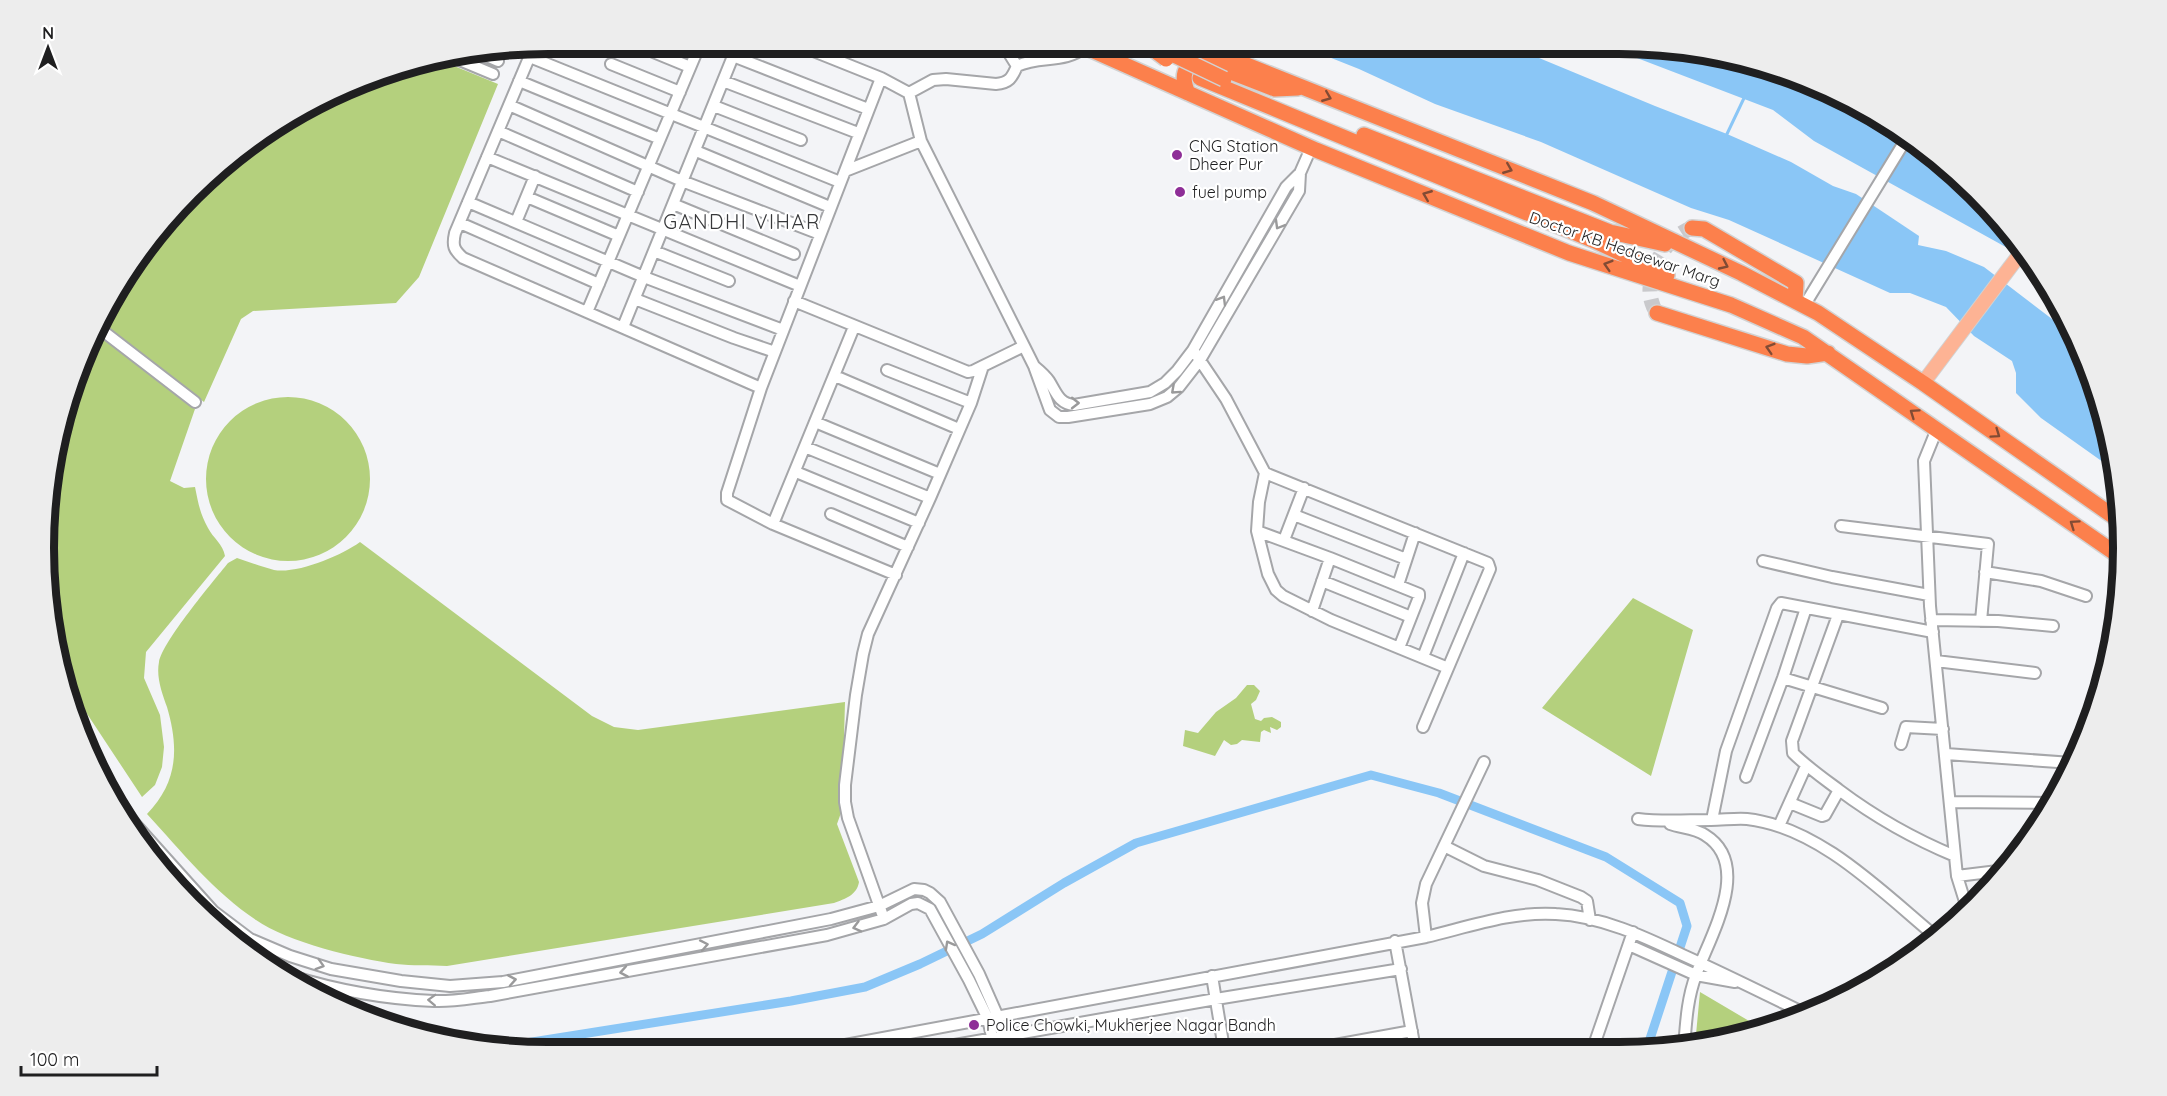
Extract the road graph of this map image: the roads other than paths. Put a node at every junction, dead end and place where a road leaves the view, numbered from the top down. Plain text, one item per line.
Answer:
1 (658, 54) edge
2 (696, 54) edge
3 (821, 54) edge
4 (1010, 54) edge
5 (1075, 54) edge
6 (1100, 54) edge
7 (1157, 54) edge
8 (1173, 54) edge
9 (1218, 54) edge
10 (1232, 54) edge
11 (733, 56) joint
12 (490, 57) edge
13 (530, 57) joint
14 (463, 61) edge
15 (498, 61) dead end
16 (611, 63) dead end
17 (1243, 64) junction
18 (1017, 66) junction
19 (690, 67) junction
20 (493, 74) dead end
21 (881, 78) junction
22 (519, 81) junction
23 (723, 81) junction
24 (1305, 88) junction
25 (680, 92) junction
26 (909, 93) junction
27 (1188, 93) junction
28 (509, 105) junction
29 (714, 105) junction
30 (868, 110) junction
31 (671, 113) junction
32 (704, 128) junction
33 (498, 131) junction
34 (858, 133) junction
35 (660, 139) junction
36 (801, 140) dead end
37 (921, 141) junction
38 (1903, 144) edge
39 (1311, 148) junction
40 (696, 151) junction
41 (487, 157) junction
42 (648, 166) junction
43 (845, 171) junction
44 (1300, 172) junction
45 (535, 176) junction
46 (682, 181) junction
47 (840, 182) junction
48 (638, 192) junction
49 (527, 197) junction
50 (468, 202) junction
51 (673, 204) junction
52 (830, 207) junction
53 (628, 214) junction
54 (516, 222) junction
55 (460, 223) junction
56 (1573, 225) junction
57 (1692, 228) dead end
58 (663, 229) junction
59 (820, 234) junction
60 (619, 236) junction
61 (1689, 249) junction
62 (654, 251) junction
63 (794, 254) dead end
64 (2018, 257) edge
65 (608, 262) junction
66 (644, 277) junction
67 (729, 281) dead end
68 (599, 284) junction
69 (800, 286) junction
70 (635, 299) junction
71 (794, 302) junction
72 (1731, 304) junction
73 (1799, 304) junction
74 (587, 312) junction
75 (1657, 313) dead end
76 (623, 327) junction
77 (854, 327) junction
78 (783, 330) junction
79 (104, 332) edge
80 (1024, 346) junction
81 (1193, 350) junction
82 (775, 352) junction
83 (1828, 353) junction
84 (1200, 360) junction
85 (983, 366) junction
86 (1034, 366) junction
87 (887, 370) dead end
88 (835, 376) junction
89 (1923, 383) junction
90 (761, 388) junction
91 (195, 402) dead end
92 (970, 403) junction
93 (815, 422) junction
94 (959, 429) junction
95 (1937, 429) junction
96 (805, 447) junction
97 (796, 472) junction
98 (1265, 473) junction
99 (940, 474) junction
100 (1304, 488) junction
101 (930, 498) junction
102 (831, 514) dead end
103 (1294, 515) junction
104 (2112, 515) edge
105 (919, 523) junction
106 (773, 524) junction
107 (1841, 526) dead end
108 (1257, 531) junction
109 (1415, 533) junction
110 (1927, 537) junction
111 (1284, 540) junction
112 (908, 547) junction
113 (2113, 552) edge
114 (1464, 553) junction
115 (1330, 558) junction
116 (1406, 559) junction
117 (1763, 561) dead end
118 (1985, 572) junction
119 (896, 575) junction
120 (1323, 581) junction
121 (1398, 585) junction
122 (1929, 595) junction
123 (2086, 596) dead end
124 (1806, 608) junction
125 (1312, 611) junction
126 (1838, 615) junction
127 (1411, 617) junction
128 (1931, 620) junction
129 (1981, 621) junction
130 (2053, 626) dead end
131 (1933, 632) junction
132 (1399, 648) junction
133 (1423, 657) junction
134 (1936, 661) junction
135 (1448, 668) junction
136 (2035, 674) dead end
137 (1784, 678) junction
138 (1812, 688) junction
139 (1882, 708) dead end
140 (1423, 727) dead end
141 (1943, 729) junction
142 (1901, 744) dead end
143 (1946, 754) junction
144 (1484, 762) dead end
145 (2064, 762) edge
146 (1806, 766) junction
147 (1746, 777) dead end
148 (1839, 790) junction
149 (1950, 802) junction
150 (1790, 803) junction
151 (2042, 803) edge
152 (1638, 819) dead end
153 (1662, 820) junction
154 (1712, 820) junction
155 (1779, 826) junction
156 (1445, 843) junction
157 (153, 845) edge
158 (1955, 856) junction
159 (1992, 872) edge
160 (1957, 876) junction
161 (1965, 900) edge
162 (940, 902) junction
163 (209, 906) edge
164 (879, 906) junction
165 (216, 913) edge
166 (932, 913) junction
167 (884, 919) junction
168 (1590, 920) junction
169 (1633, 932) junction
170 (1930, 932) edge
171 (1426, 937) junction
172 (1395, 941) junction
173 (1629, 945) junction
174 (1701, 962) junction
175 (1401, 969) junction
176 (1692, 973) junction
177 (1212, 976) junction
178 (1742, 982) junction
179 (314, 983) edge
180 (1216, 999) junction
181 (1796, 1009) edge
182 (993, 1018) junction
183 (1412, 1031) junction
184 (998, 1038) junction
185 (1685, 1038) edge
186 (862, 1042) edge
187 (974, 1042) edge
188 (997, 1042) edge
189 (1001, 1042) edge
190 (1223, 1042) edge
191 (1351, 1042) edge
192 (1414, 1042) edge
193 (1595, 1042) edge

1 - 19 street
2 - 19 street
3 - 21 street
4 - 18 street
5 - 18 street
6 - 27 highway, Doctor KB Hedgewar Marg
7 - 56 highway, bridge
8 - 56 highway, bridge
9 - 17 highway, Doctor KB Hedgewar Marg
10 - 17 street
11 - 23 street
11 - 30 street
12 - 15 street
13 - 22 street
13 - 31 street
14 - 20 street
16 - 25 street
17 - 24 highway, Doctor KB Hedgewar Marg
18 - 26 street
19 - 25 street
21 - 26 street
21 - 30 street
22 - 28 street
22 - 35 street
23 - 29 street
23 - 34 street
24 - 27 highway
24 -> 61 highway, Doctor KB Hedgewar Marg
25 - 31 street
26 - 37 street
27 - 39 highway, Doctor KB Hedgewar Marg
28 - 33 street
28 - 42 street
29 - 32 street
29 - 36 street
30 - 34 street
31 - 32 street
31 - 35 street
32 - 40 street
32 - 47 street
33 - 41 street
33 - 48 street
34 - 43 street
35 - 42 street
37 - 43 street
37 - 80 street
38 - 73 street
39 - 44 street
72 -> 39 highway, Doctor KB Hedgewar Marg
40 - 46 street
40 - 52 street
41 - 45 street
41 - 50 street
42 - 46 street
42 - 48 street
43 - 47 street
81 -> 44 street
44 -> 84 street
45 - 49 street
45 - 53 street
46 - 51 street
46 - 59 street
47 - 52 street
48 - 53 street
49 - 54 street
49 - 60 street
50 - 54 street
50 - 55 street
51 - 58 street
51 - 63 street
52 - 59 street
53 - 58 street
53 - 60 street
54 - 65 street
55 - 68 street
55 - 74 street
56 - 61 highway
56 - 72 highway
57 - 73 highway
58 - 62 street
58 - 69 street
59 - 69 street
60 - 65 street
61 -> 73 highway, Doctor KB Hedgewar Marg
62 - 66 street
62 - 67 street
64 - 89 main road
65 - 66 street
65 - 68 street
66 - 70 street
66 - 78 street
68 - 74 street
69 - 71 street
70 - 76 street
70 - 82 street
71 - 77 street
71 - 78 street
72 - 83 highway, Doctor KB Hedgewar Marg
73 - 89 highway, Doctor KB Hedgewar Marg
74 - 76 street
83 -> 75 highway
76 - 90 street
77 - 85 street
77 - 88 street
78 - 82 street
79 - 91 street
80 - 85 street
80 - 86 street
81 - 84 street
86 -> 81 street
82 - 90 street
95 -> 83 highway, Doctor KB Hedgewar Marg
84 -> 86 street
84 - 98 street
85 - 92 street
87 - 92 street
88 - 93 street
88 - 94 street
89 -> 104 highway, Doctor KB Hedgewar Marg
90 - 106 street
92 - 94 street
93 - 96 street
93 - 99 street
94 - 99 street
95 - 110 street
113 -> 95 highway, Doctor KB Hedgewar Marg
96 - 97 street
96 - 101 street
97 - 105 street
97 - 106 street
98 - 100 street
98 - 108 street
99 - 101 street
100 - 103 street
100 - 109 street
101 - 105 street
102 - 112 street
103 - 111 street
103 - 116 street
105 - 112 street
106 - 119 street
107 - 110 street
108 - 111 street
108 - 125 street
109 - 114 street
109 - 116 street
110 - 118 street
110 - 122 street
111 - 115 street
112 - 119 street
114 - 133 street
114 - 135 street
115 - 120 street
115 - 121 street
116 - 121 street
117 - 122 street
118 - 123 street
118 - 129 street
119 - 164 street
120 - 125 street
120 - 127 street
121 - 127 street
122 - 128 street
124 - 126 street
124 - 137 street
124 - 154 street
125 - 132 street
126 - 131 street
126 - 138 street
127 - 132 street
128 - 129 street
128 - 131 street
129 - 130 street
131 - 134 street
132 - 133 street
133 - 135 street
134 - 136 street
134 - 141 street
135 - 140 street
137 - 138 street
137 - 147 street
138 - 139 street
138 - 146 street
141 - 142 street
141 - 143 street
143 - 145 street
143 - 149 street
144 - 156 street
146 - 148 street
146 - 150 street
148 - 150 street
148 - 158 street
149 - 151 street
149 - 158 street
150 - 155 street
152 - 153 street
153 - 154 street
153 - 174 street
154 - 155 street
155 - 170 street
156 - 168 street
156 - 171 street
157 -> 163 street
158 - 160 street
159 - 160 street
160 - 161 street
162 - 164 street
162 - 166 street
162 - 182 street
165 -> 164 street
164 - 167 street
166 - 167 street
182 -> 166 street
167 -> 179 street
168 - 169 street
168 - 171 street
169 - 173 street
169 - 174 street
171 - 172 street
172 - 175 street
172 - 177 street
173 - 176 street
173 - 193 street
174 - 176 street
174 - 178 street
175 - 180 street
175 - 183 street
176 - 178 street
176 - 185 street
177 - 180 street
177 - 182 street
178 - 181 street
180 - 184 street
180 - 190 street
182 - 184 street
182 - 186 street
183 - 191 street
183 - 192 street
184 - 187 street
184 - 188 street
184 - 189 street

